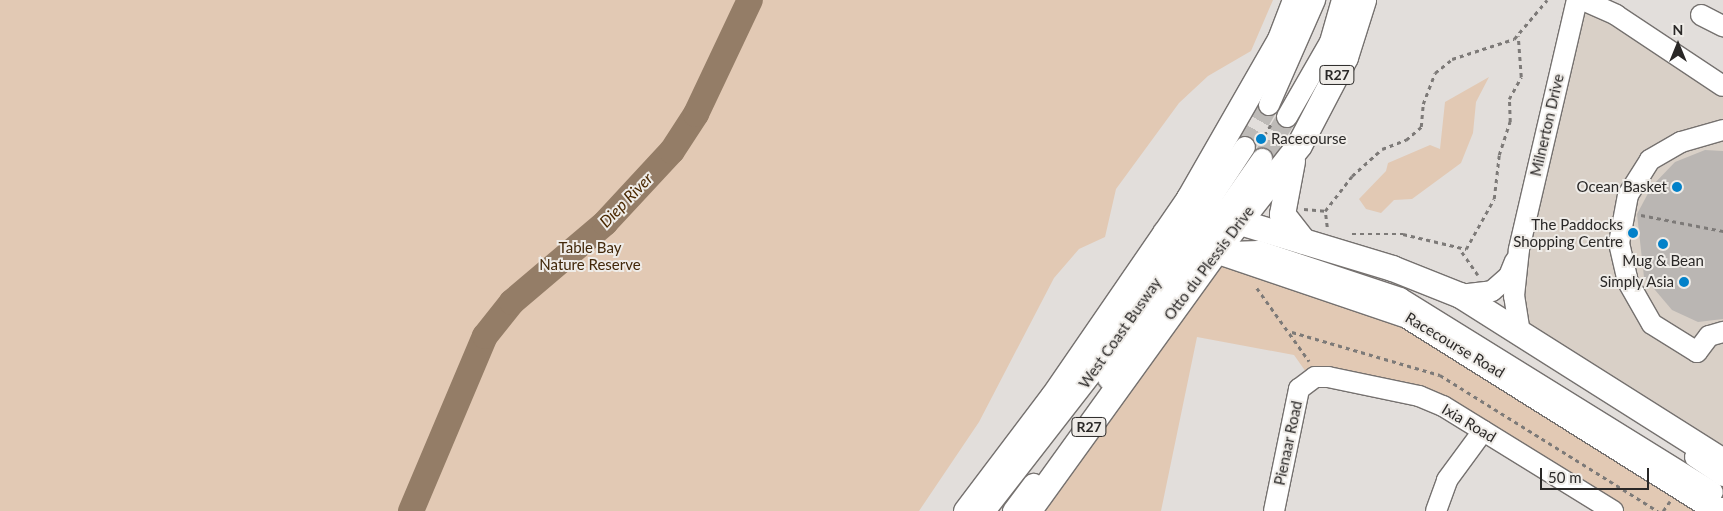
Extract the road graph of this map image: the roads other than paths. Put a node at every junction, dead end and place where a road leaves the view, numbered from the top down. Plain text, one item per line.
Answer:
1 (1294, 0) edge
2 (1315, 0) edge
3 (1342, 0) edge
4 (1363, 0) edge
5 (1577, 0) edge
6 (1583, 0) edge
7 (1605, 4) edge
8 (1701, 14) dead end
9 (1723, 26) edge
10 (1723, 86) edge
11 (1269, 105) tunnel mouth
12 (1287, 117) tunnel mouth
13 (1723, 130) edge
14 (1299, 145) junction
15 (1245, 147) tunnel mouth
16 (1262, 159) tunnel mouth
17 (1215, 209) junction
18 (1303, 241) junction
19 (1190, 243) junction
20 (1519, 250) junction
21 (1460, 295) junction
22 (1723, 332) edge
23 (1520, 333) junction
24 (1313, 378) joint
25 (1483, 431) junction
26 (1689, 439) junction
27 (1723, 443) edge
28 (1723, 460) edge
29 (1723, 476) edge
30 (1723, 498) edge
31 (966, 511) edge
32 (985, 511) edge
33 (1013, 511) edge
34 (1028, 511) edge
35 (1274, 511) edge
36 (1436, 511) edge
37 (1613, 511) edge
38 (1720, 511) edge

1 - 17 main road, Otto du Plessis Drive / R27
2 - 11 street
3 - 12 street
4 - 14 main road, Otto du Plessis Drive / R27
5 - 20 street, Milnerton Drive
6 - 7 street
7 - 10 street
8 - 9 street
13 - 22 street
14 - 17 main road, Otto du Plessis Drive / R27
14 - 18 main road
15 - 17 street
16 - 17 street
17 - 18 main road
17 - 19 main road, Otto du Plessis Drive / R27
17 - 19 main road, Otto du Plessis Drive / R27
17 - 29 street
18 - 21 main road
19 - 30 street
19 - 31 main road, Otto du Plessis Drive / R27
19 - 32 street, West Coast Busway
19 - 33 street, West Coast Busway
19 - 34 main road, Otto du Plessis Drive / R27
19 - 38 main road, Racecourse Road
20 - 21 street, Milnerton Drive
20 - 23 street, Milnerton Drive
21 - 23 main road
23 - 26 main road
24 - 25 street, Ixia Road
24 - 35 street, Pienaar Road
25 - 36 street
25 - 37 street, Ixia Road
26 - 27 street
26 - 28 main road

